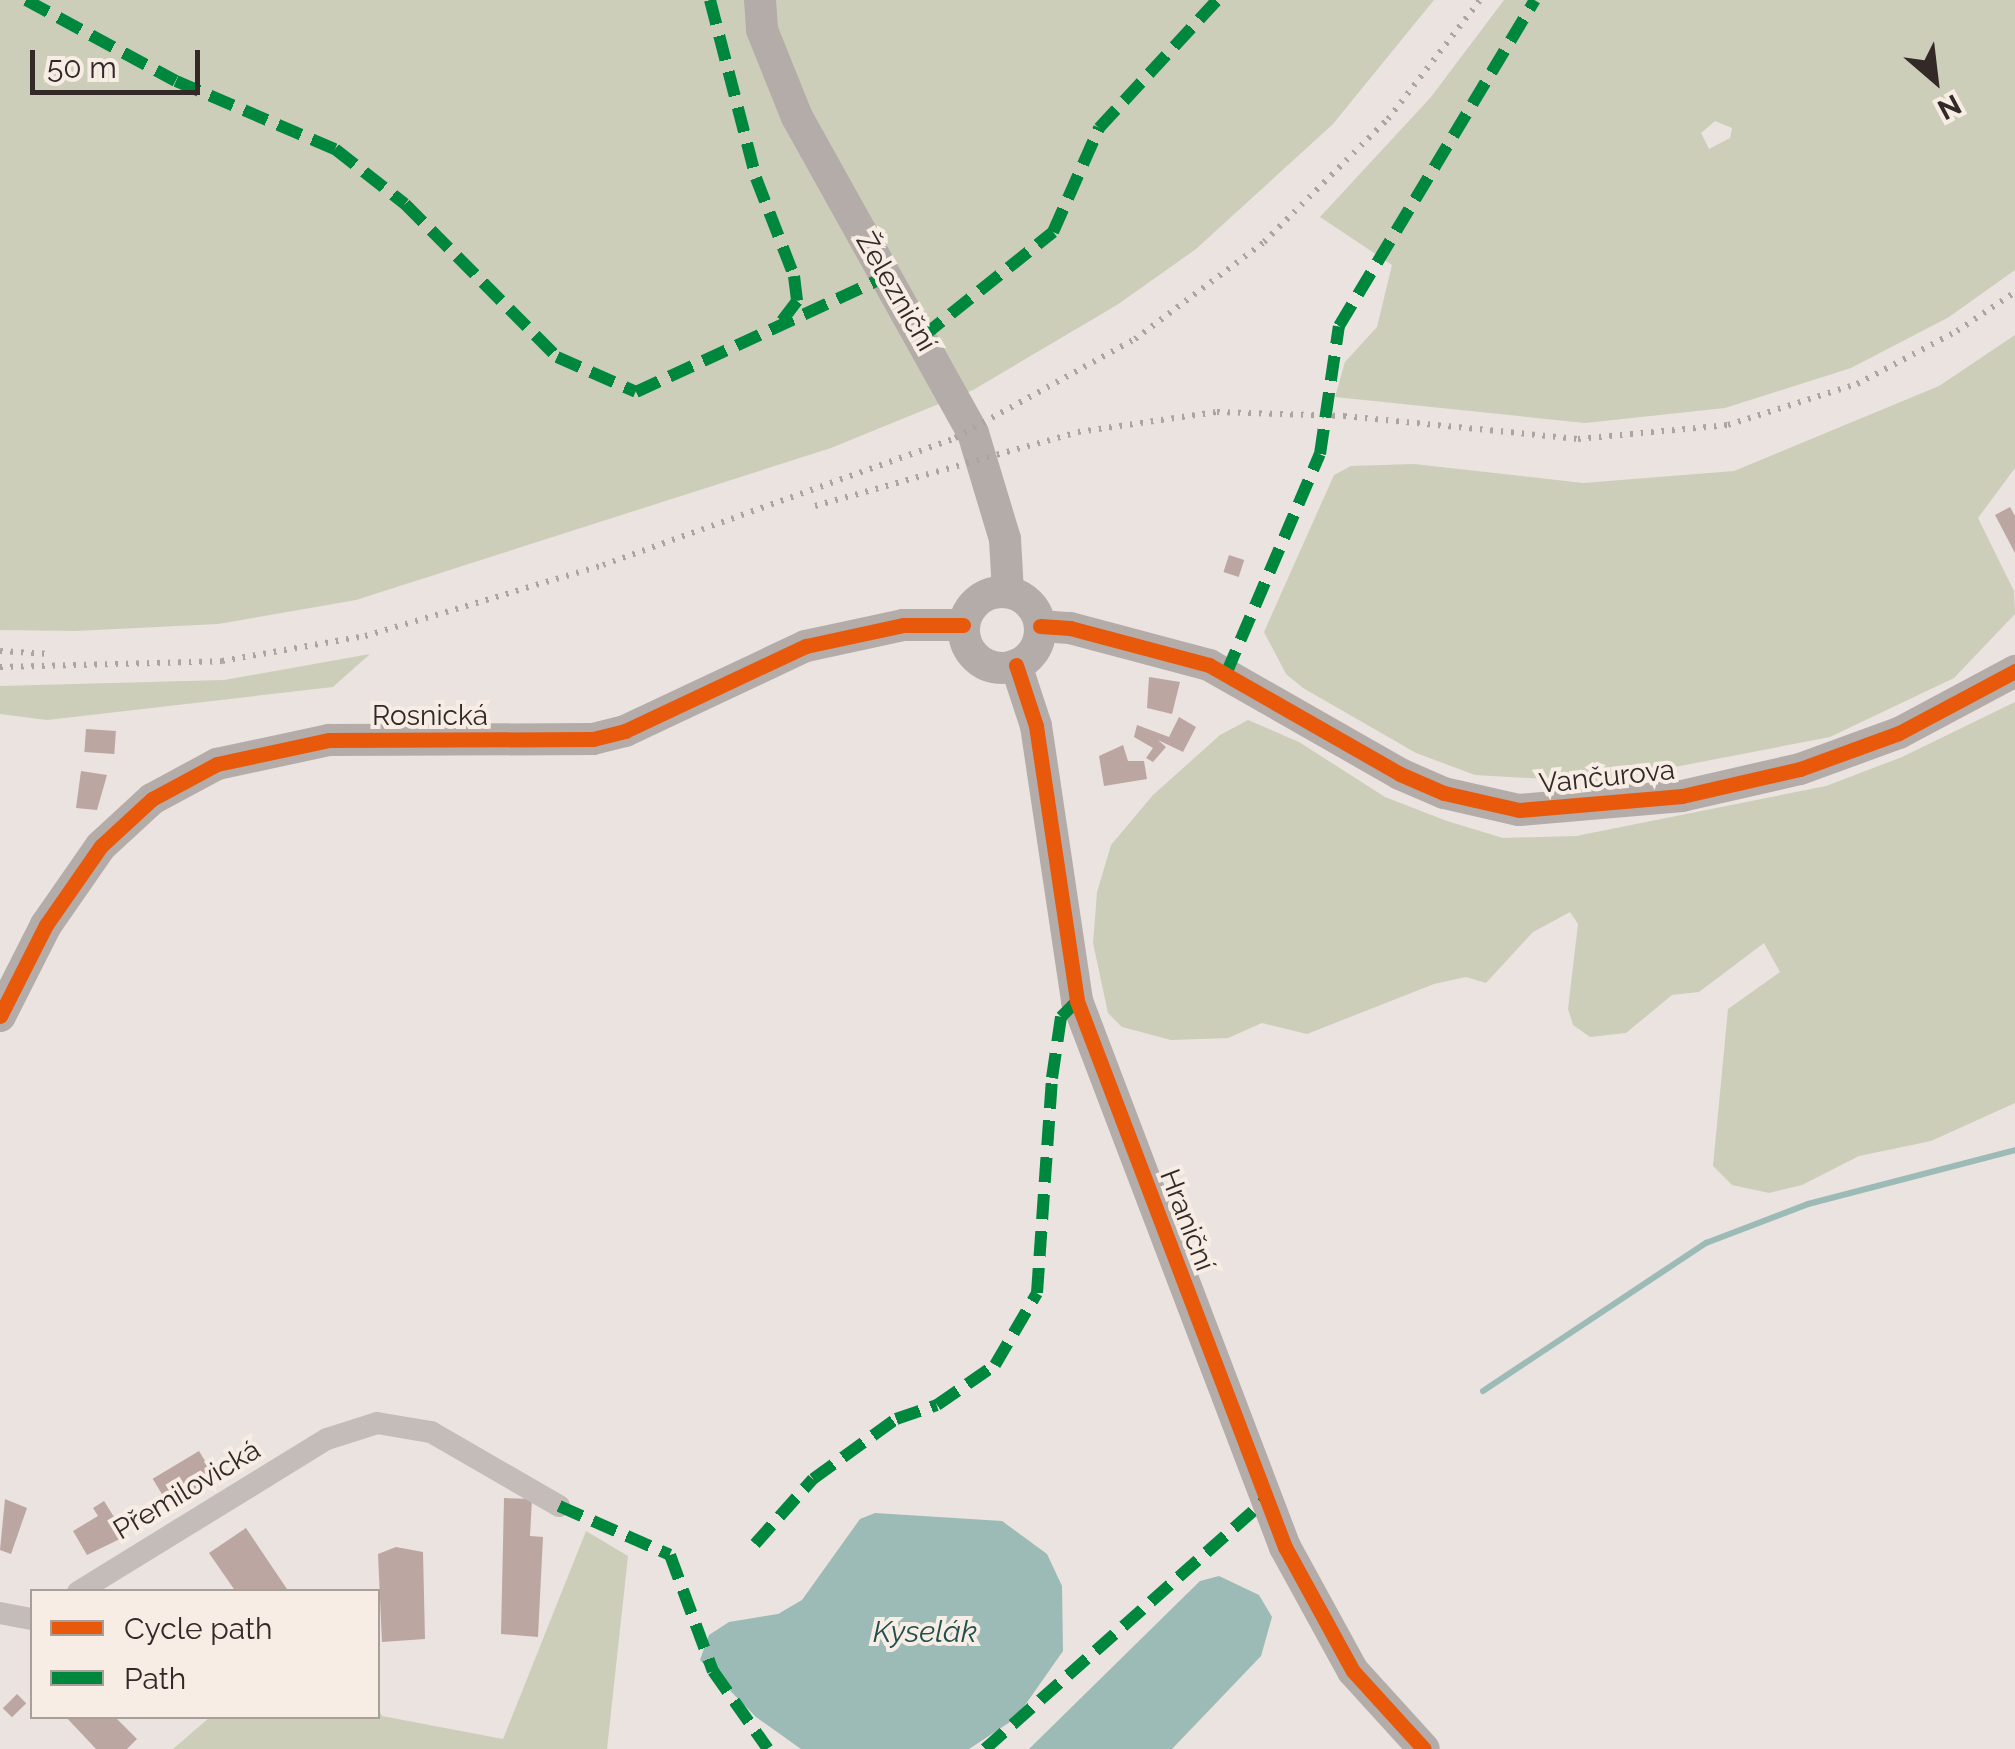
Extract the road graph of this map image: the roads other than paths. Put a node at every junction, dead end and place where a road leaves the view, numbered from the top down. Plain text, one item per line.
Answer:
1 (760, 0) edge
2 (1008, 592) junction
3 (964, 625) junction
4 (1040, 626) junction
5 (1016, 666) junction
6 (2015, 671) edge
7 (0, 1016) edge
8 (558, 1506) dead end
9 (83, 1589) edge
10 (0, 1613) edge
11 (30, 1619) edge
12 (1424, 1749) edge

1 - 2 street, Železniční
2 - 3 street
2 - 4 street
3 - 5 street
3 - 7 street, Rosnická
4 - 5 street
4 - 6 street, Vančurova
5 - 12 street, Hraniční
8 - 9 street, Přemilovická
10 - 11 street

